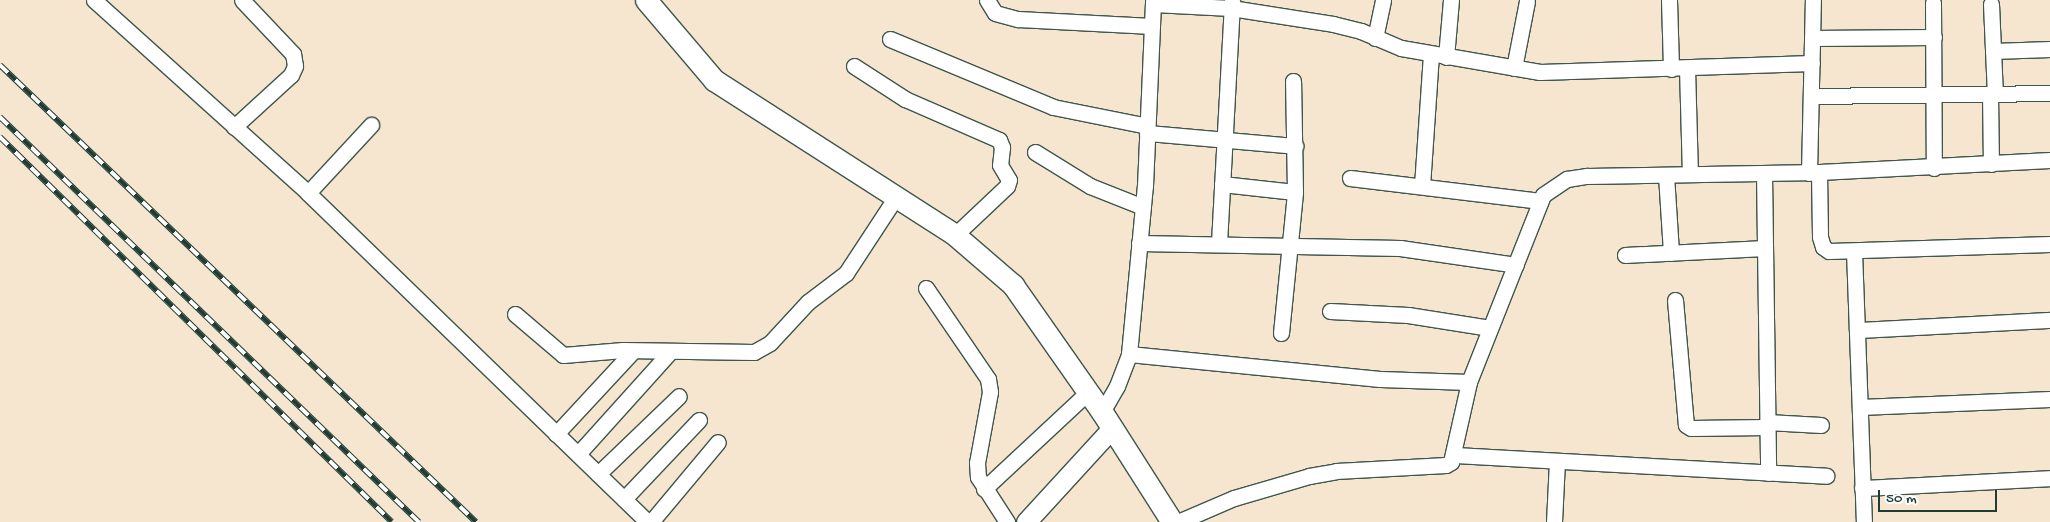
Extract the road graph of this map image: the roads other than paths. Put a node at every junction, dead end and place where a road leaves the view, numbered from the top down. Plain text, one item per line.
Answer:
1 (94, 0) edge
2 (242, 0) edge
3 (646, 0) edge
4 (987, 0) edge
5 (1383, 0) edge
6 (1451, 0) edge
7 (1669, 0) edge
8 (1813, 0) edge
9 (1527, 1) edge
10 (1153, 2) edge
11 (1933, 3) dead end
12 (1232, 4) edge
13 (1991, 4) dead end
14 (1152, 26) junction
15 (1934, 37) junction
16 (1375, 38) junction
17 (1812, 38) junction
18 (890, 39) dead end
19 (2050, 49) edge
20 (1993, 51) junction
21 (1431, 54) junction
22 (1446, 57) junction
23 (1812, 63) junction
24 (854, 66) dead end
25 (1514, 68) junction
26 (1687, 68) junction
27 (1671, 69) junction
28 (1293, 80) dead end
29 (2050, 92) edge
30 (1992, 94) junction
31 (1811, 96) junction
32 (1936, 96) junction
33 (371, 125) dead end
34 (234, 127) junction
35 (1147, 130) junction
36 (1224, 140) junction
37 (1295, 146) junction
38 (1035, 152) dead end
39 (2050, 160) edge
40 (1990, 164) junction
41 (1934, 168) junction
42 (1814, 172) junction
43 (1764, 173) junction
44 (1690, 174) junction
45 (1666, 175) junction
46 (1350, 178) dead end
47 (1222, 184) junction
48 (1422, 186) junction
49 (1295, 192) junction
50 (308, 193) junction
51 (896, 197) junction
52 (1541, 201) junction
53 (1143, 207) junction
54 (955, 235) junction
55 (1139, 243) junction
56 (1219, 244) junction
57 (1292, 244) junction
58 (2050, 244) edge
59 (1765, 248) junction
60 (1854, 251) junction
61 (1671, 253) junction
62 (1625, 255) dead end
63 (1516, 264) junction
64 (926, 288) dead end
65 (1675, 300) dead end
66 (1330, 311) dead end
67 (515, 314) dead end
68 (2050, 320) edge
69 (1490, 328) junction
70 (1857, 330) junction
71 (1281, 333) dead end
72 (633, 351) junction
73 (670, 352) junction
74 (1128, 354) junction
75 (1469, 382) junction
76 (1088, 392) junction
77 (679, 396) dead end
78 (2050, 399) edge
79 (1860, 407) junction
80 (699, 420) dead end
81 (1107, 420) junction
82 (1767, 424) junction
83 (1821, 425) dead end
84 (556, 434) junction
85 (718, 442) dead end
86 (578, 454) junction
87 (1455, 455) junction
88 (1557, 461) junction
89 (1768, 473) junction
90 (598, 474) junction
91 (1826, 476) dead end
92 (2050, 478) edge
93 (1862, 488) junction
94 (984, 489) junction
95 (624, 499) junction
96 (649, 522) edge
97 (1007, 522) edge
98 (1026, 522) edge
99 (1172, 522) edge
100 (1178, 522) edge
101 (1554, 522) edge
102 (1864, 522) edge

1 - 34 street
2 - 34 street
3 - 51 main road
4 - 14 street
5 - 16 street
6 - 22 street
7 - 27 street
8 - 17 street
9 - 25 street
10 - 12 street
10 - 14 street
11 - 15 street
12 - 16 street
12 - 36 street
13 - 20 street
14 - 35 street
15 - 17 street
15 - 32 street
16 - 21 street
17 - 23 street
18 - 35 street
19 - 20 street
20 - 30 street
21 - 22 street
21 - 48 street
22 - 25 street
23 - 26 street
23 - 31 street
24 - 54 street
25 - 27 street
26 - 27 street
26 - 44 street
28 - 37 street
29 - 30 street
30 - 32 street
30 - 40 street
31 - 32 street
31 - 42 street
32 - 41 street
33 - 50 street
34 - 50 street
35 - 36 street
35 - 53 street
36 - 37 street
36 - 47 street
37 - 49 street
38 - 53 street
39 - 40 street
40 - 41 street
41 - 42 street
42 - 43 street
42 - 60 street
43 - 44 street
43 - 59 street
44 - 45 street
45 - 52 street
45 - 61 street
46 - 48 street
47 - 49 street
47 - 56 street
48 - 52 street
49 - 57 street
50 - 84 street
51 - 54 main road
51 - 73 street
52 - 63 street
53 - 55 street
54 - 76 main road
55 - 56 street
55 - 74 street
56 - 57 street
57 - 63 street
57 - 71 street
58 - 60 street
59 - 61 street
59 - 82 street
60 - 70 street
61 - 62 street
63 - 69 street
64 - 94 street
65 - 82 street
66 - 69 street
67 - 72 street
68 - 70 street
69 - 75 street
70 - 79 street
72 - 73 street
72 - 84 street
73 - 86 street
74 - 75 street
74 - 81 street
75 - 87 street
76 - 81 main road
76 - 94 street
77 - 90 street
78 - 79 street
79 - 93 street
80 - 95 street
81 - 98 street
81 - 99 main road
82 - 83 street
82 - 89 street
84 - 86 street
85 - 96 street
86 - 90 street
87 - 88 street
87 - 100 street
88 - 89 street
88 - 101 street
89 - 91 street
90 - 95 street
92 - 93 street
93 - 102 street
94 - 97 street
95 - 96 street

